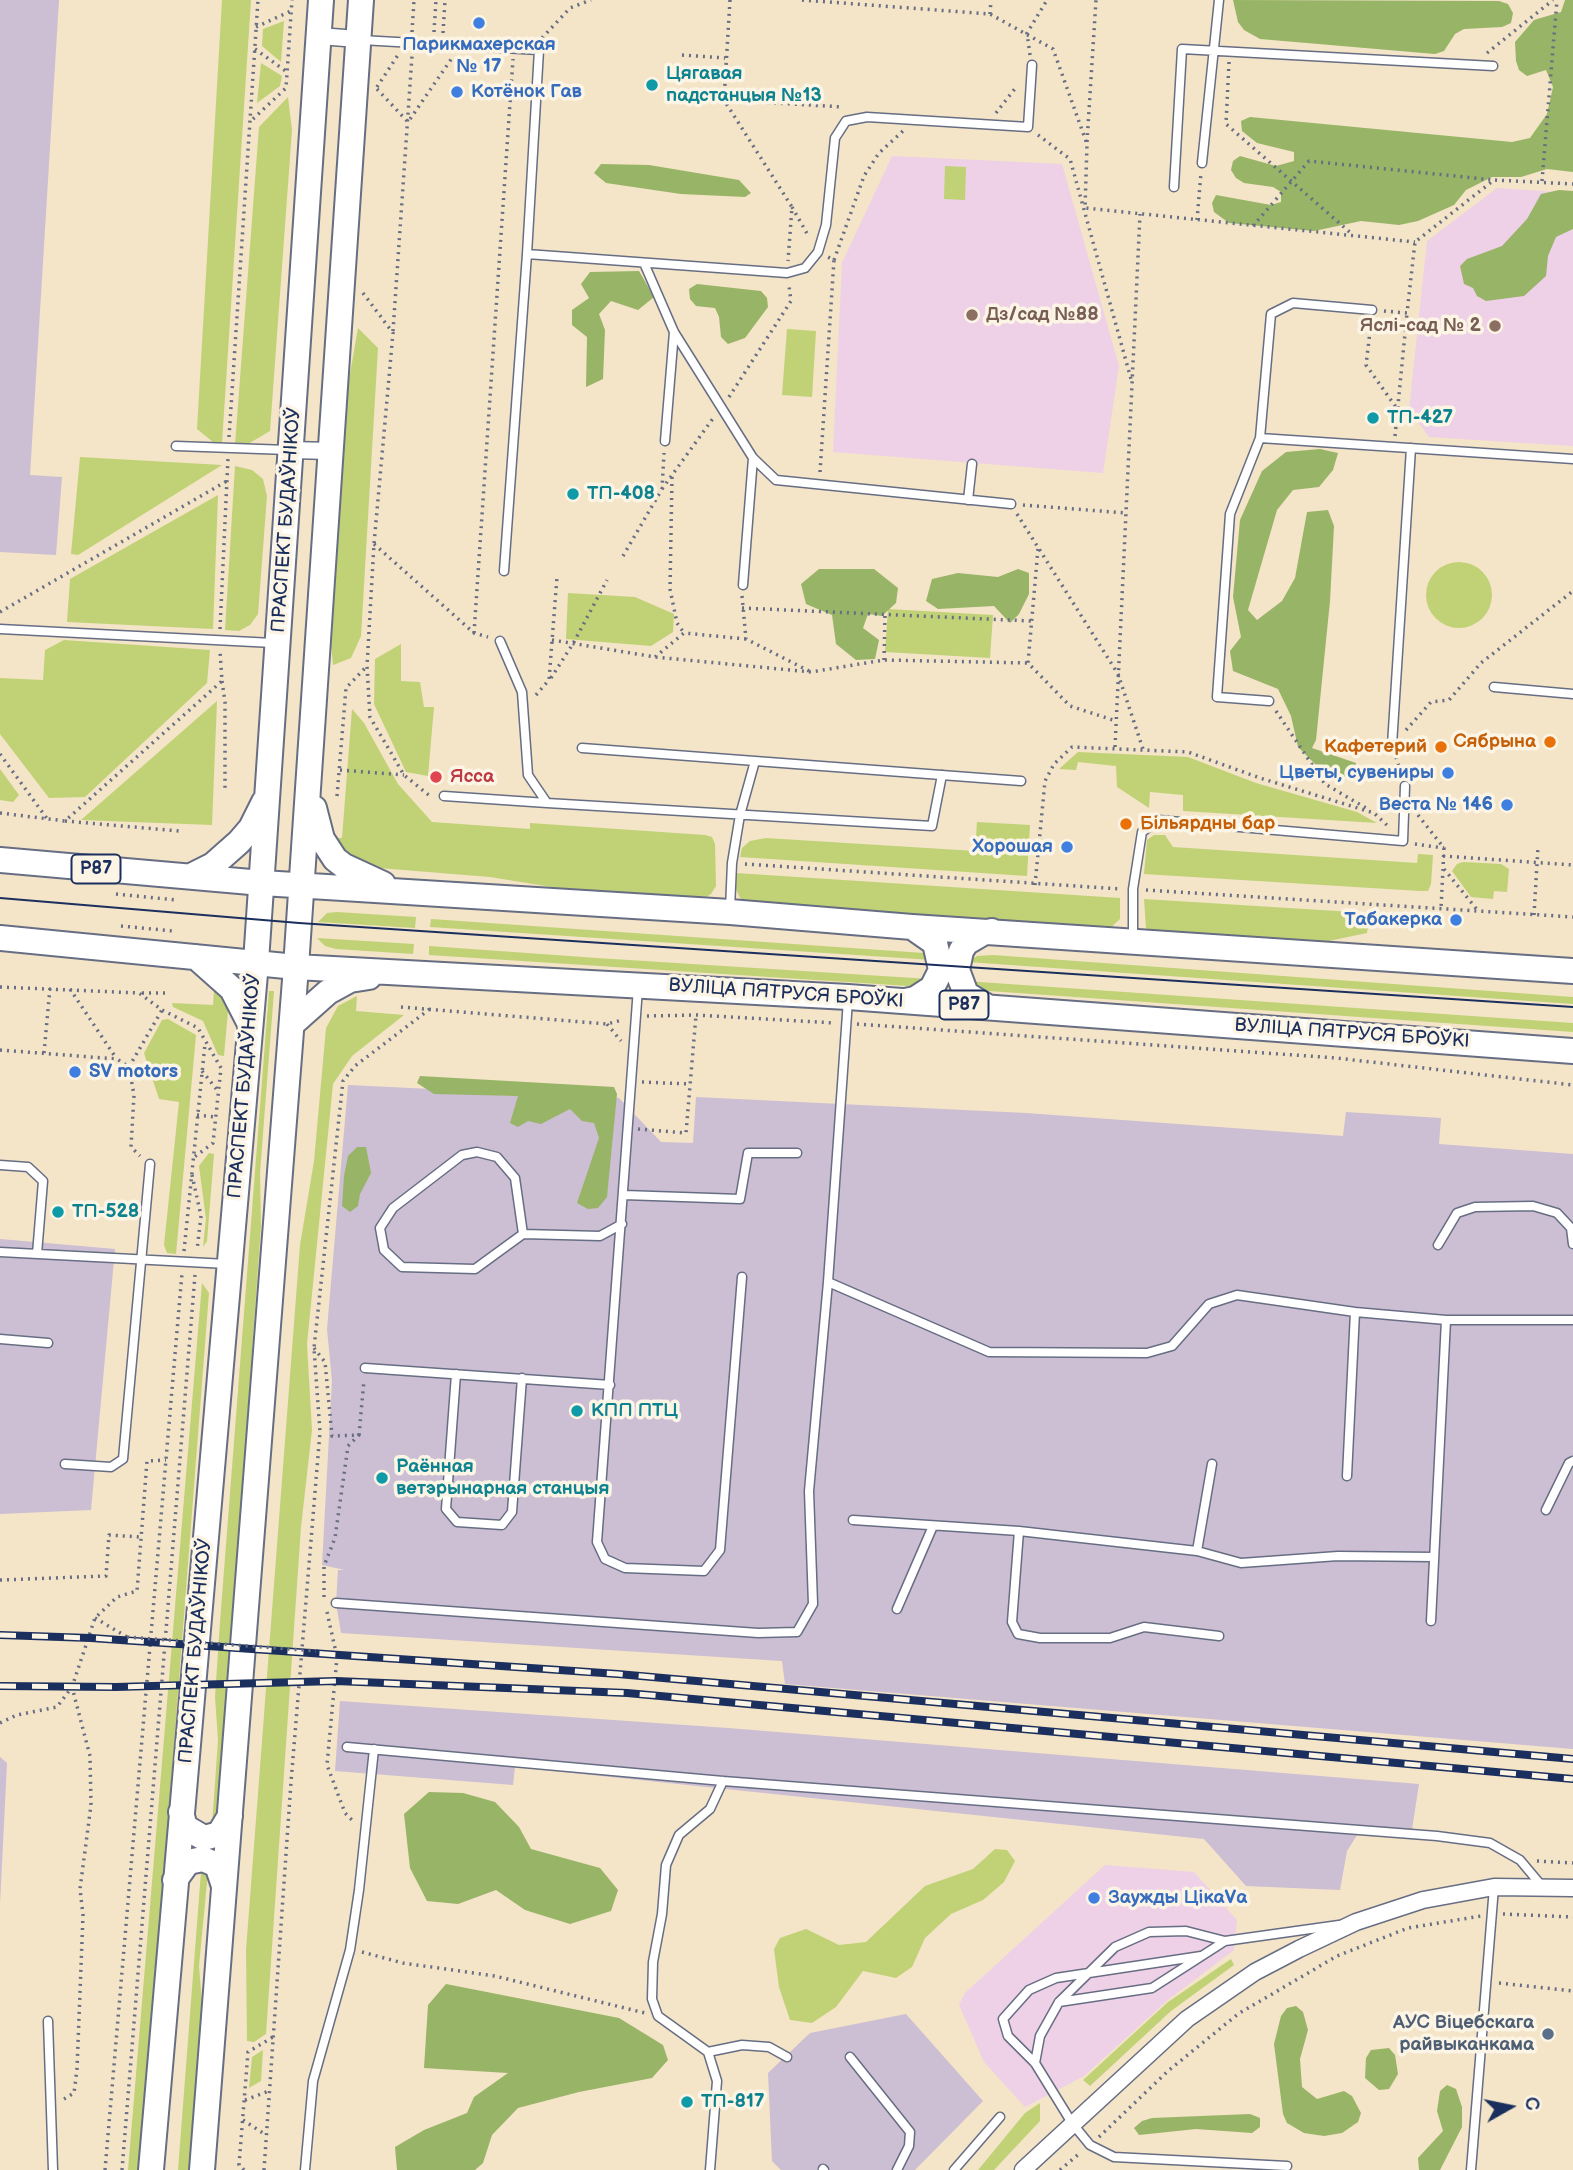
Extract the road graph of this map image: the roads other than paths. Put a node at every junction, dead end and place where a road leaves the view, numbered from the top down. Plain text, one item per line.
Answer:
1 (321, 0) edge
2 (361, 0) edge
3 (1219, 0) edge
4 (319, 36) junction
5 (358, 39) junction
6 (1216, 49) junction
7 (1032, 65) road end
8 (1493, 66) dead end
9 (1202, 163) road end
10 (1174, 187) dead end
11 (527, 254) junction
12 (644, 262) junction
13 (1372, 310) road end
14 (674, 332) junction
15 (1260, 438) junction
16 (665, 440) road end
17 (176, 446) dead end
18 (1411, 448) junction
19 (291, 450) junction
20 (331, 451) junction
21 (753, 458) junction
22 (1573, 459) edge
23 (972, 464) dead end
24 (968, 500) junction
25 (1011, 504) road end
26 (504, 571) dead end
27 (743, 585) road end
28 (0, 629) edge
29 (500, 640) road end
30 (278, 643) junction
31 (1494, 687) dead end
32 (1573, 694) edge
33 (1269, 701) road end
34 (1392, 745) road end
35 (582, 748) dead end
36 (755, 761) junction
37 (942, 775) junction
38 (1021, 781) dead end
39 (309, 786) junction
40 (1405, 786) road end
41 (269, 792) junction
42 (444, 796) dead end
43 (547, 803) junction
44 (740, 815) junction
45 (0, 860) edge
46 (193, 875) junction
47 (262, 883) junction
48 (302, 886) junction
49 (402, 891) junction
50 (730, 912) junction
51 (912, 927) junction
52 (992, 931) junction
53 (0, 938) edge
54 (1133, 940) junction
55 (196, 957) junction
56 (256, 962) junction
57 (296, 967) junction
58 (1573, 971) edge
59 (401, 973) junction
60 (638, 985) junction
61 (848, 997) junction
62 (904, 1001) junction
63 (988, 1007) junction
64 (292, 1024) junction
65 (251, 1025) junction
66 (1573, 1051) edge
67 (797, 1153) dead end
68 (150, 1164) road end
69 (0, 1165) edge
70 (624, 1195) junction
71 (622, 1224) junction
72 (523, 1234) junction
73 (1573, 1244) edge
74 (1438, 1245) dead end
75 (0, 1252) edge
76 (37, 1254) junction
77 (141, 1261) junction
78 (230, 1264) junction
79 (742, 1277) dead end
80 (828, 1282) junction
81 (1355, 1312) junction
82 (1446, 1320) junction
83 (1573, 1320) edge
84 (0, 1339) edge
85 (48, 1343) dead end
86 (365, 1367) road end
87 (456, 1374) junction
88 (522, 1378) junction
89 (610, 1385) junction
90 (1573, 1461) edge
91 (65, 1464) dead end
92 (1212, 1464) dead end
93 (1347, 1476) dead end
94 (1546, 1510) dead end
95 (853, 1520) dead end
96 (933, 1526) junction
97 (1019, 1531) junction
98 (1197, 1551) junction
99 (1434, 1557) junction
100 (336, 1603) dead end
101 (897, 1609) dead end
102 (1431, 1621) dead end
103 (1219, 1636) dead end
104 (347, 1747) dead end
105 (374, 1749) junction
106 (723, 1781) junction
107 (181, 1812) junction
108 (230, 1814) junction
109 (175, 1880) junction
110 (1541, 1885) junction
111 (224, 1886) junction
112 (1494, 1887) junction
113 (1573, 1888) edge
114 (1356, 1922) junction
115 (1225, 1941) junction
116 (1201, 1955) junction
117 (1095, 1970) junction
118 (1059, 2002) junction
119 (48, 2021) dead end
120 (708, 2052) junction
121 (786, 2057) dead end
122 (850, 2057) dead end
123 (1035, 2063) junction
124 (1000, 2117) dead end
125 (1072, 2123) junction
126 (1287, 2166) dead end
127 (53, 2170) edge
128 (150, 2170) edge
129 (202, 2170) edge
130 (305, 2170) edge
131 (710, 2170) edge
132 (897, 2170) edge
133 (954, 2170) edge
134 (1023, 2170) edge
135 (1471, 2170) edge

1 - 4 main road, ПРАСПЕКТ БУДАЎНІКОЎ
2 - 5 main road, ПРАСПЕКТ БУДАЎНІКОЎ
3 - 6 lane
4 - 5 street
4 - 19 main road, ПРАСПЕКТ БУДАЎНІКОЎ
5 - 11 lane
5 - 20 main road, ПРАСПЕКТ БУДАЎНІКОЎ
6 - 8 lane
6 - 9 lane
6 - 10 lane
7 - 12 lane
11 - 12 lane
11 - 26 lane
12 - 14 lane
13 - 15 lane
14 - 16 lane
14 - 21 lane
15 - 18 lane
15 - 33 lane
17 - 19 lane
18 - 22 lane
18 - 34 lane
19 - 20 street
19 - 30 main road, ПРАСПЕКТ БУДАЎНІКОЎ
20 - 39 main road, ПРАСПЕКТ БУДАЎНІКОЎ
21 - 24 lane
21 - 27 lane
23 - 24 lane
24 - 25 lane
28 - 30 lane
29 - 43 lane
30 - 41 main road, ПРАСПЕКТ БУДАЎНІКОЎ
31 - 32 lane
35 - 36 lane
36 - 37 lane
36 - 44 lane
37 - 38 lane
37 - 44 lane
39 - 48 main road, ПРАСПЕКТ БУДАЎНІКОЎ
39 - 49 main road
40 - 54 lane
41 - 46 main road
41 - 47 main road, ПРАСПЕКТ БУДАЎНІКОЎ
42 - 43 lane
43 - 44 lane
44 - 50 lane
45 - 46 main road, Р87
46 - 47 main road, Р87
47 - 48 main road, Р87
47 - 56 main road, ПРАСПЕКТ БУДАЎНІКОЎ
48 - 49 main road, Р87
48 - 57 main road, ПРАСПЕКТ БУДАЎНІКОЎ
49 - 50 main road, Р87
50 - 51 main road, Р87
51 - 52 main road, Р87
51 - 62 main road
52 - 54 main road, Р87
52 - 63 main road
53 - 55 main road, ВУЛІЦА ПЯТРУСЯ БРОЎКІ / Р87
54 - 58 main road, Р87
55 - 56 main road, ВУЛІЦА ПЯТРУСЯ БРОЎКІ / Р87
55 - 65 main road
56 - 57 main road, ВУЛІЦА ПЯТРУСЯ БРОЎКІ / Р87
56 - 65 main road, ПРАСПЕКТ БУДАЎНІКОЎ
57 - 59 main road, ВУЛІЦА ПЯТРУСЯ БРОЎКІ / Р87
57 - 64 main road, ПРАСПЕКТ БУДАЎНІКОЎ
59 - 60 main road, ВУЛІЦА ПЯТРУСЯ БРОЎКІ / Р87
59 - 64 main road
60 - 61 main road, ВУЛІЦА ПЯТРУСЯ БРОЎКІ / Р87
60 - 70 lane
61 - 62 main road, ВУЛІЦА ПЯТРУСЯ БРОЎКІ / Р87
61 - 80 lane
62 - 63 main road, ВУЛІЦА ПЯТРУСЯ БРОЎКІ / Р87
63 - 66 main road, ВУЛІЦА ПЯТРУСЯ БРОЎКІ / Р87
64 - 108 main road, ПРАСПЕКТ БУДАЎНІКОЎ
65 - 78 main road, ПРАСПЕКТ БУДАЎНІКОЎ
67 - 70 lane
68 - 77 lane
69 - 76 lane
70 - 71 lane
71 - 72 lane
71 - 89 lane
72 - 72 lane
73 - 74 lane
75 - 76 lane
76 - 77 lane
77 - 78 lane
77 - 91 lane
78 - 107 main road, ПРАСПЕКТ БУДАЎНІКОЎ
79 - 89 lane
80 - 81 lane
80 - 100 lane
81 - 82 lane
81 - 93 lane
82 - 83 lane
82 - 99 lane
84 - 85 lane
86 - 87 lane
87 - 88 lane
87 - 88 lane
88 - 89 lane
90 - 94 lane
92 - 98 lane
95 - 96 lane
96 - 97 lane
96 - 101 lane
97 - 98 lane
97 - 103 lane
98 - 99 lane
99 - 102 lane
104 - 105 lane
105 - 106 lane
105 - 130 lane
106 - 110 lane
106 - 120 lane
107 - 108 main road
107 - 109 main road, ПРАСПЕКТ БУДАЎНІКОЎ
108 - 111 main road, ПРАСПЕКТ БУДАЎНІКОЎ
109 - 111 main road
109 - 128 main road, ПРАСПЕКТ БУДАЎНІКОЎ
110 - 112 street
110 - 113 street
111 - 129 main road, ПРАСПЕКТ БУДАЎНІКОЎ
112 - 114 street
112 - 135 lane
114 - 115 lane
114 - 125 street
115 - 116 lane
115 - 117 lane
116 - 117 lane
116 - 118 lane
117 - 118 lane
117 - 123 lane
118 - 123 lane
119 - 127 lane
120 - 121 lane
120 - 131 lane
122 - 132 lane
123 - 125 lane
124 - 133 lane
125 - 126 lane
125 - 134 street

